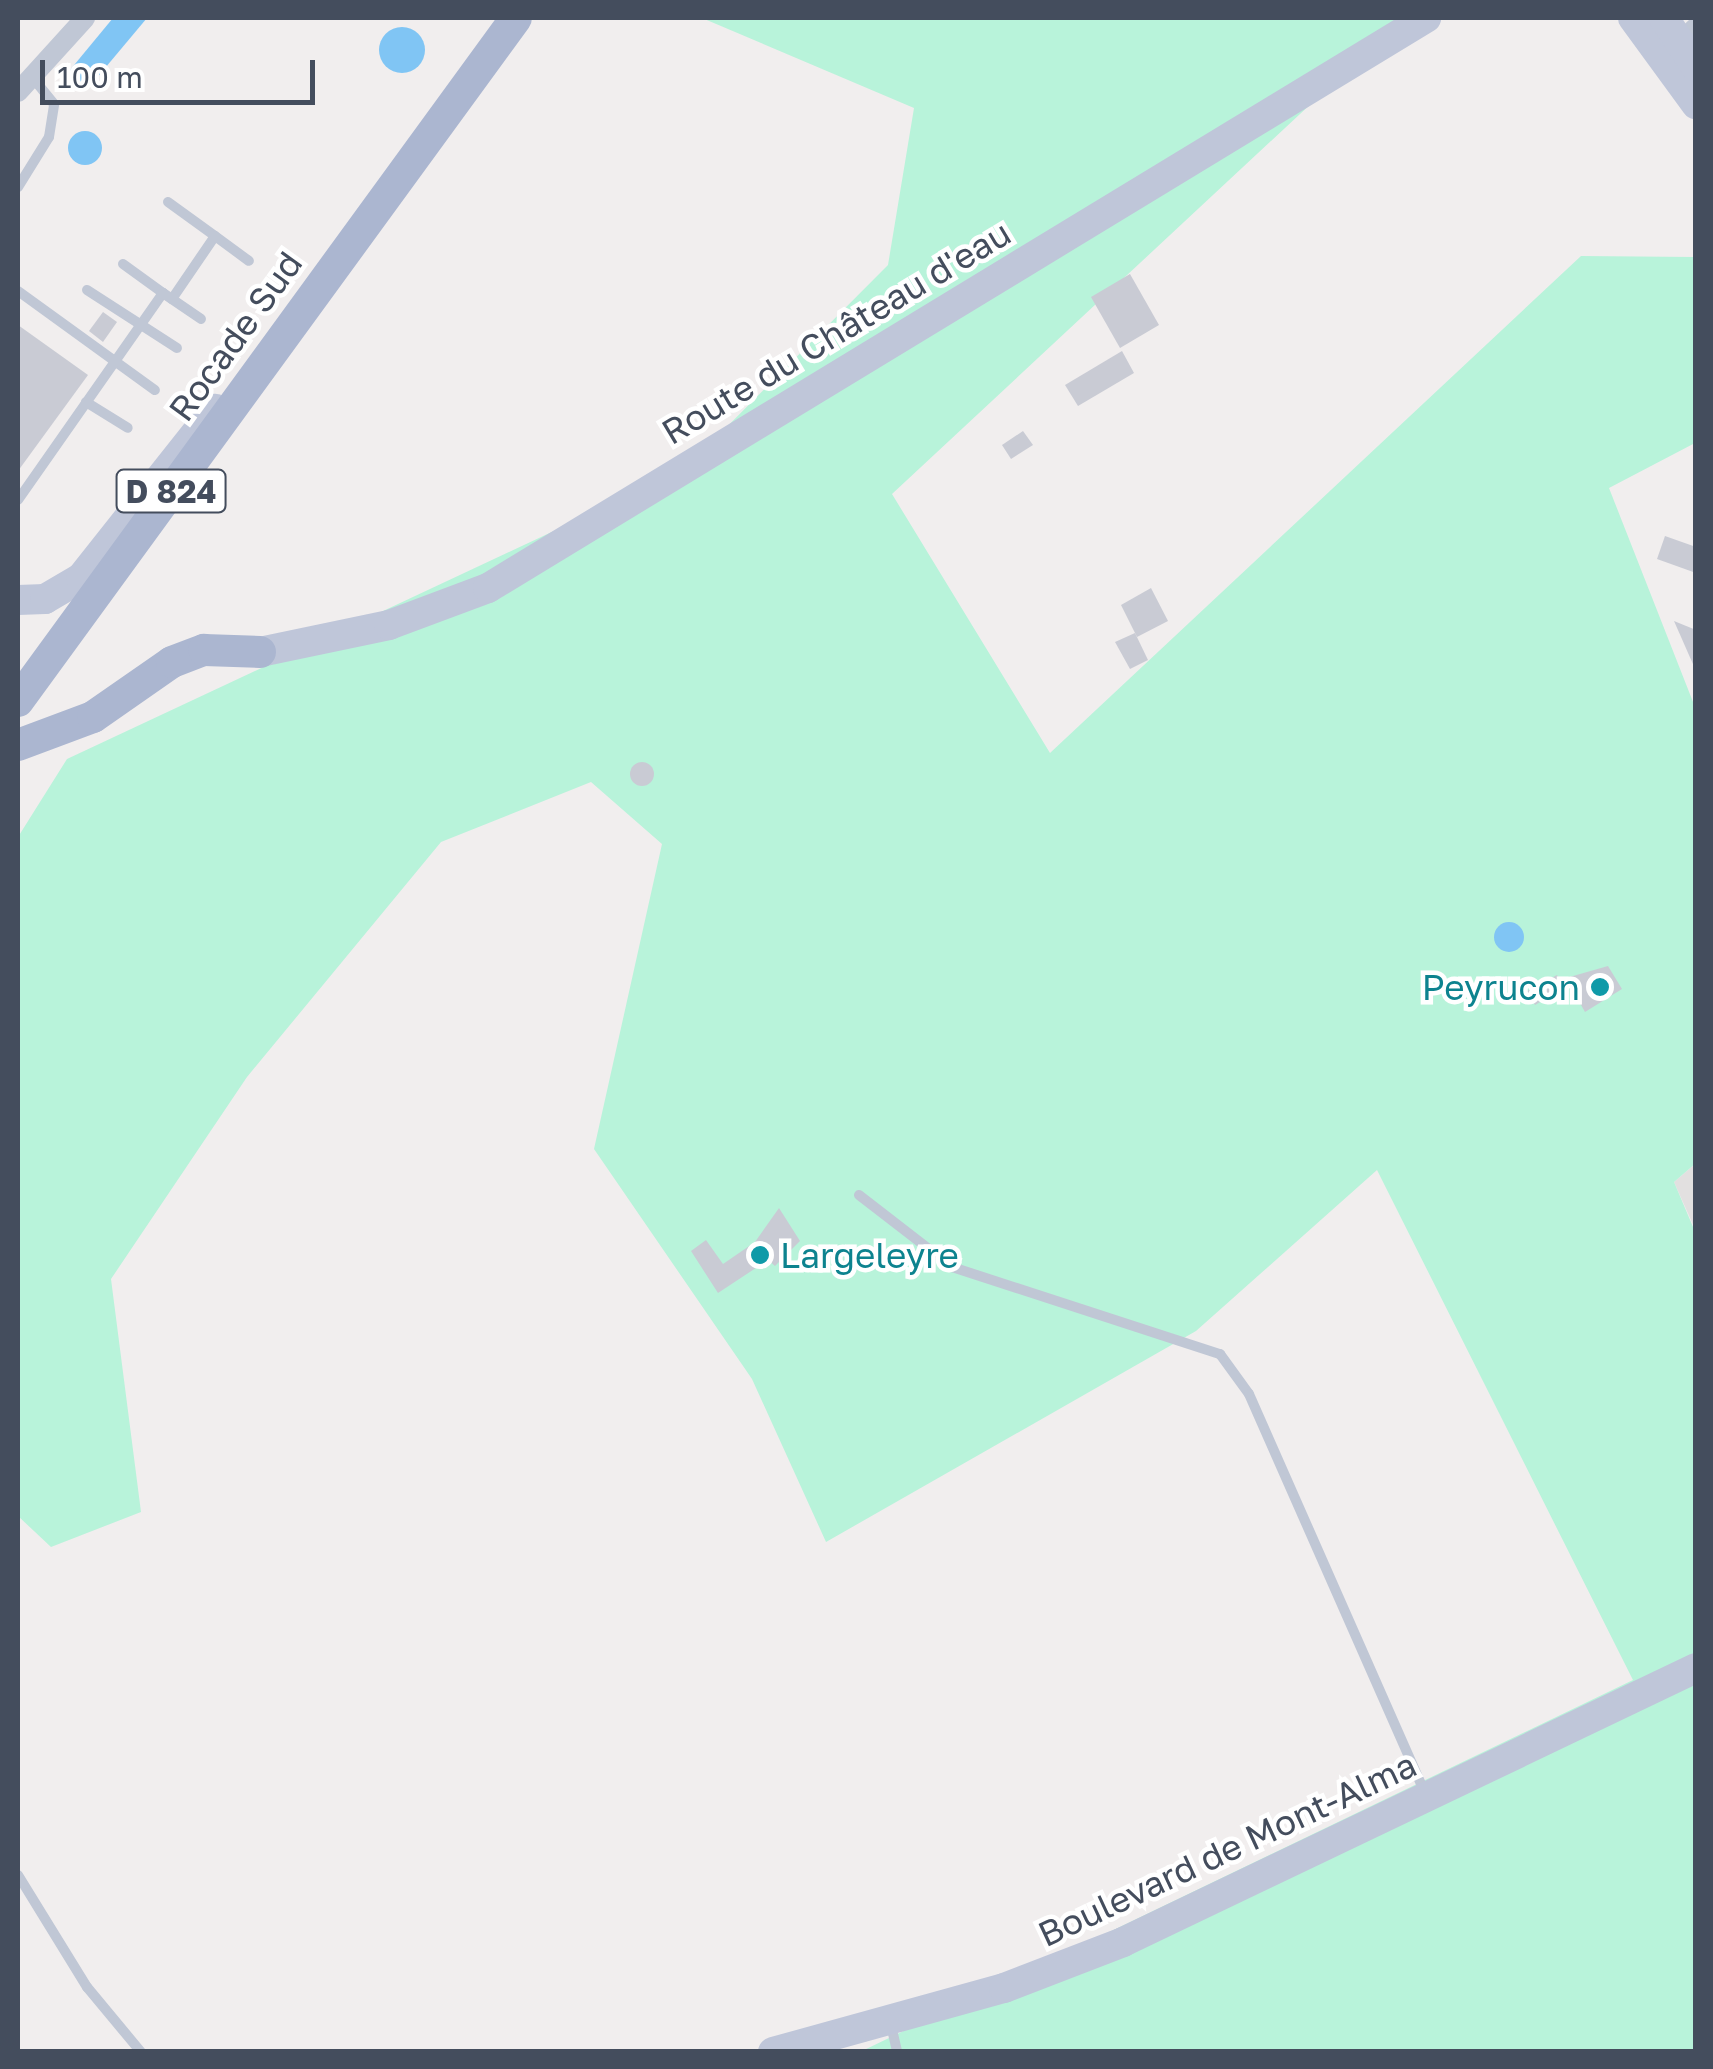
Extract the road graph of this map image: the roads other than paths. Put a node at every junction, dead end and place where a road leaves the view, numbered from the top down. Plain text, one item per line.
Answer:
1 (85, 18) edge
2 (516, 18) edge
3 (1426, 18) edge
4 (1633, 18) edge
5 (1679, 42) edge
6 (25, 85) edge
7 (1696, 104) edge
8 (18, 187) edge
9 (168, 202) dead end
10 (215, 236) junction
11 (249, 261) dead end
12 (122, 264) dead end
13 (324, 282) junction
14 (87, 290) dead end
15 (18, 291) edge
16 (168, 296) junction
17 (202, 320) dead end
18 (140, 326) junction
19 (177, 348) dead end
20 (114, 363) junction
21 (155, 390) dead end
22 (86, 402) junction
23 (128, 428) dead end
24 (18, 500) edge
25 (18, 600) edge
26 (260, 652) joint
27 (18, 701) edge
28 (18, 745) edge
29 (859, 1195) dead end
30 (1696, 1668) edge
31 (1428, 1799) junction
32 (18, 1875) edge
33 (890, 2019) junction
34 (141, 2052) edge
35 (772, 2052) edge
36 (896, 2052) edge

1 - 6 street
2 - 13 main road, Rocade Sud / D 824
3 - 26 street, Route du Château d'eau
4 - 5 street
5 - 7 street
6 - 8 lane
9 - 10 lane
10 - 11 lane
10 - 16 lane
12 - 16 lane
13 - 25 street
13 - 27 main road, Rocade Sud / D 824
14 - 18 lane
15 - 20 lane
16 - 17 lane
16 - 18 lane
18 - 19 lane
18 - 20 lane
20 - 21 lane
20 - 22 lane
22 - 23 lane
22 - 24 lane
26 - 28 main road
29 - 31 lane
30 - 31 street, Boulevard de Mont-Alma
31 - 33 street, Boulevard de Mont-Alma
32 - 34 lane
33 - 35 street, Boulevard de Mont-Alma
33 - 36 lane

